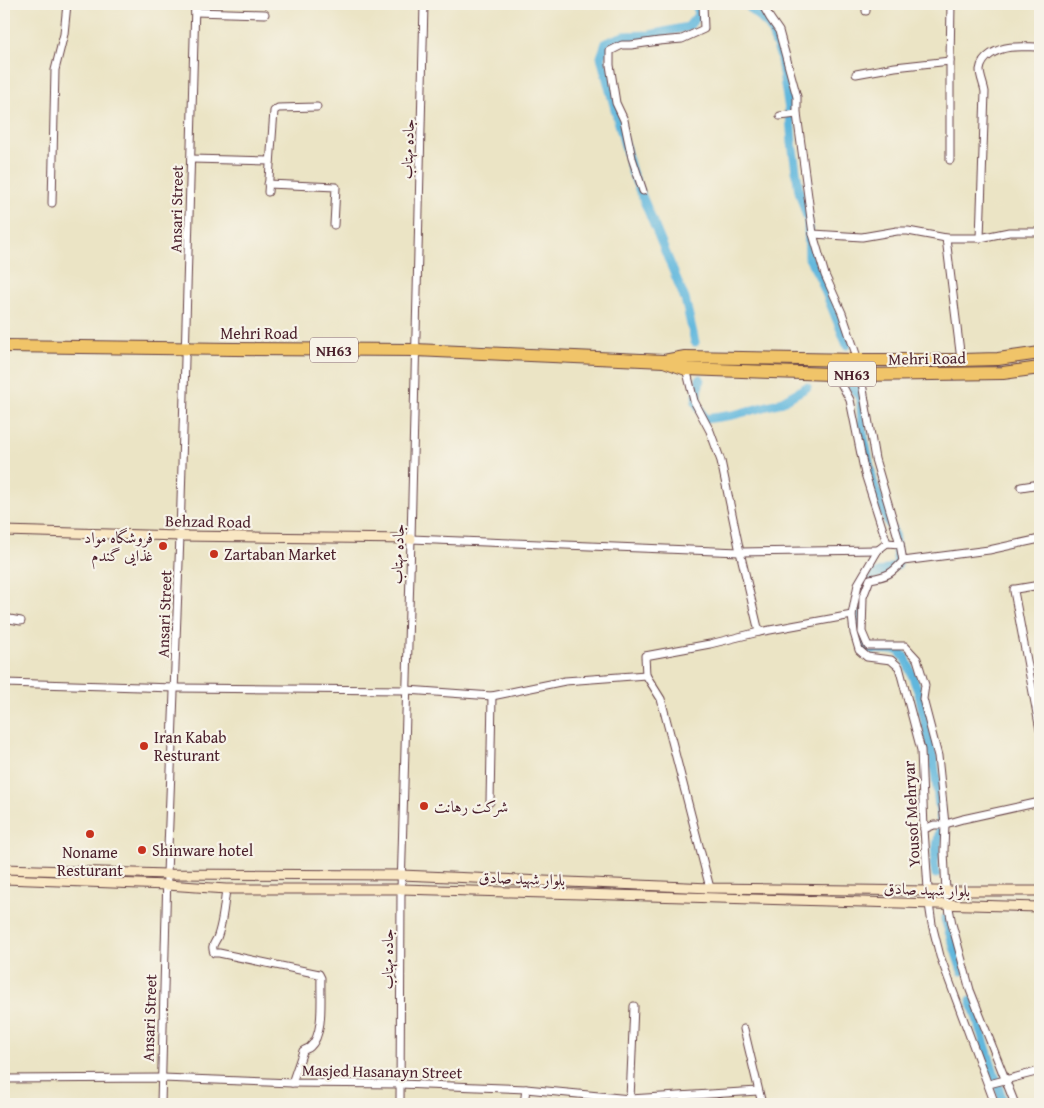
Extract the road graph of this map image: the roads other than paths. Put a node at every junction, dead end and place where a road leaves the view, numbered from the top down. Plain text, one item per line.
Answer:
1 (66, 4) edge
2 (424, 4) edge
3 (703, 4) edge
4 (762, 4) edge
5 (951, 4) edge
6 (195, 8) edge
7 (265, 14) dead end
8 (1040, 47) edge
9 (950, 61) junction
10 (856, 74) dead end
11 (317, 107) dead end
12 (796, 114) junction
13 (780, 116) dead end
14 (191, 159) junction
15 (950, 160) dead end
16 (270, 161) junction
17 (643, 191) dead end
18 (52, 204) dead end
19 (334, 225) dead end
20 (1040, 232) edge
21 (813, 234) junction
22 (946, 238) junction
23 (980, 238) junction
24 (4, 346) edge
25 (186, 349) junction
26 (415, 350) junction
27 (1040, 353) edge
28 (858, 360) junction
29 (961, 360) junction
30 (685, 363) junction
31 (1040, 368) edge
32 (836, 374) junction
33 (861, 375) junction
34 (1040, 484) edge
35 (1021, 487) dead end
36 (4, 531) edge
37 (180, 536) junction
38 (411, 539) junction
39 (1040, 539) edge
40 (886, 543) junction
41 (900, 544) junction
42 (878, 550) junction
43 (740, 552) junction
44 (903, 561) junction
45 (1040, 585) edge
46 (852, 614) junction
47 (4, 618) edge
48 (21, 621) dead end
49 (759, 632) junction
50 (646, 675) junction
51 (4, 683) edge
52 (175, 688) junction
53 (407, 690) junction
54 (492, 696) junction
55 (1040, 730) edge
56 (490, 802) dead end
57 (1040, 802) edge
58 (944, 825) junction
59 (924, 829) junction
60 (4, 869) edge
61 (167, 874) junction
62 (401, 875) junction
63 (4, 879) edge
64 (167, 885) junction
65 (710, 888) junction
66 (226, 889) junction
67 (401, 889) junction
68 (928, 891) junction
69 (1040, 891) edge
70 (946, 892) junction
71 (929, 904) junction
72 (948, 905) junction
73 (1040, 907) edge
74 (634, 1006) dead end
75 (744, 1029) dead end
76 (1040, 1071) edge
77 (4, 1078) edge
78 (162, 1078) junction
79 (1004, 1080) junction
80 (292, 1083) junction
81 (400, 1084) junction
82 (990, 1084) junction
83 (526, 1089) junction
84 (758, 1090) junction
85 (630, 1099) junction
86 (161, 1104) edge
87 (400, 1104) edge
88 (524, 1104) edge
89 (762, 1104) edge
90 (995, 1104) edge
91 (1014, 1104) edge

1 - 18 street
2 - 26 street, جاده مهتاب
3 - 17 street
4 - 12 street
5 - 9 street
6 - 7 street
6 - 14 street, Ansari Street
8 - 23 street
9 - 10 street
9 - 15 street
11 - 16 street
12 - 13 street
12 - 21 street
14 - 16 street
14 - 25 street, Ansari Street
16 - 19 street
20 - 23 street
21 - 22 street
21 - 28 street
22 - 23 street
22 - 29 street
24 - 25 highway, Mehri Road / NH63
25 - 26 highway, Mehri Road / NH63
25 - 37 street, Ansari Street
26 - 30 highway, Mehri Road / NH63
26 - 38 street, جاده مهتاب
27 - 29 highway, Mehri Road / NH63
28 - 29 highway, Mehri Road / NH63
28 - 30 highway, Mehri Road / NH63
28 - 33 street
30 - 32 highway, Mehri Road / NH63
30 - 43 street
31 - 33 highway, Mehri Road / NH63
32 - 33 highway, Mehri Road / NH63
32 - 40 street
33 - 41 street
34 - 35 street
36 - 37 main road, Behzad Road
37 - 38 main road, Behzad Road
37 - 52 street, Ansari Street
38 - 43 street
38 - 53 street, جاده مهتاب
39 - 44 street
40 - 41 street
40 - 42 street, Yousof Mehryar
41 - 44 street
42 - 43 street
42 - 46 street, Yousof Mehryar
43 - 49 street
44 - 58 street, Yousof Mehryar
45 - 55 street
46 - 49 street
46 - 59 street, Yousof Mehryar
47 - 48 street
49 - 50 street
50 - 54 street
50 - 65 street
51 - 52 street
52 - 53 street
52 - 61 street, Ansari Street
53 - 54 street
53 - 62 street, جاده مهتاب
54 - 56 street
57 - 58 street
58 - 59 street
58 - 70 street, Yousof Mehryar
59 - 68 street, Yousof Mehryar
60 - 61 main road, بلوار شهید صادق
61 - 62 main road, بلوار شهید صادق
61 - 64 street, Ansari Street
62 - 65 main road, بلوار شهید صادق
62 - 67 street, جاده مهتاب
63 - 64 main road, بلوار شهید صادق
64 - 66 main road, بلوار شهید صادق
64 - 78 street, Ansari Street
65 - 68 main road, بلوار شهید صادق
66 - 67 main road, بلوار شهید صادق
66 - 80 street
67 - 71 main road, بلوار شهید صادق
67 - 81 street, جاده مهتاب
68 - 70 main road, بلوار شهید صادق
68 - 71 street, Yousof Mehryar
69 - 70 main road, بلوار شهید صادق
70 - 72 street, Yousof Mehryar
71 - 72 main road, بلوار شهید صادق
71 - 82 street, Yousof Mehryar
72 - 73 main road, بلوار شهید صادق
72 - 79 street, Yousof Mehryar
74 - 85 street
75 - 84 street
76 - 79 street
77 - 78 street, Masjed Hasanayn Street
78 - 80 street, Masjed Hasanayn Street
78 - 86 street, Ansari Street
79 - 82 street
79 - 91 street, Yousof Mehryar
80 - 81 street, Masjed Hasanayn Street
81 - 83 street, Masjed Hasanayn Street
81 - 87 street, جاده مهتاب
82 - 90 street, Yousof Mehryar
83 - 85 street, Masjed Hasanayn Street
83 - 88 street
84 - 85 street, Masjed Hasanayn Street
84 - 89 street

